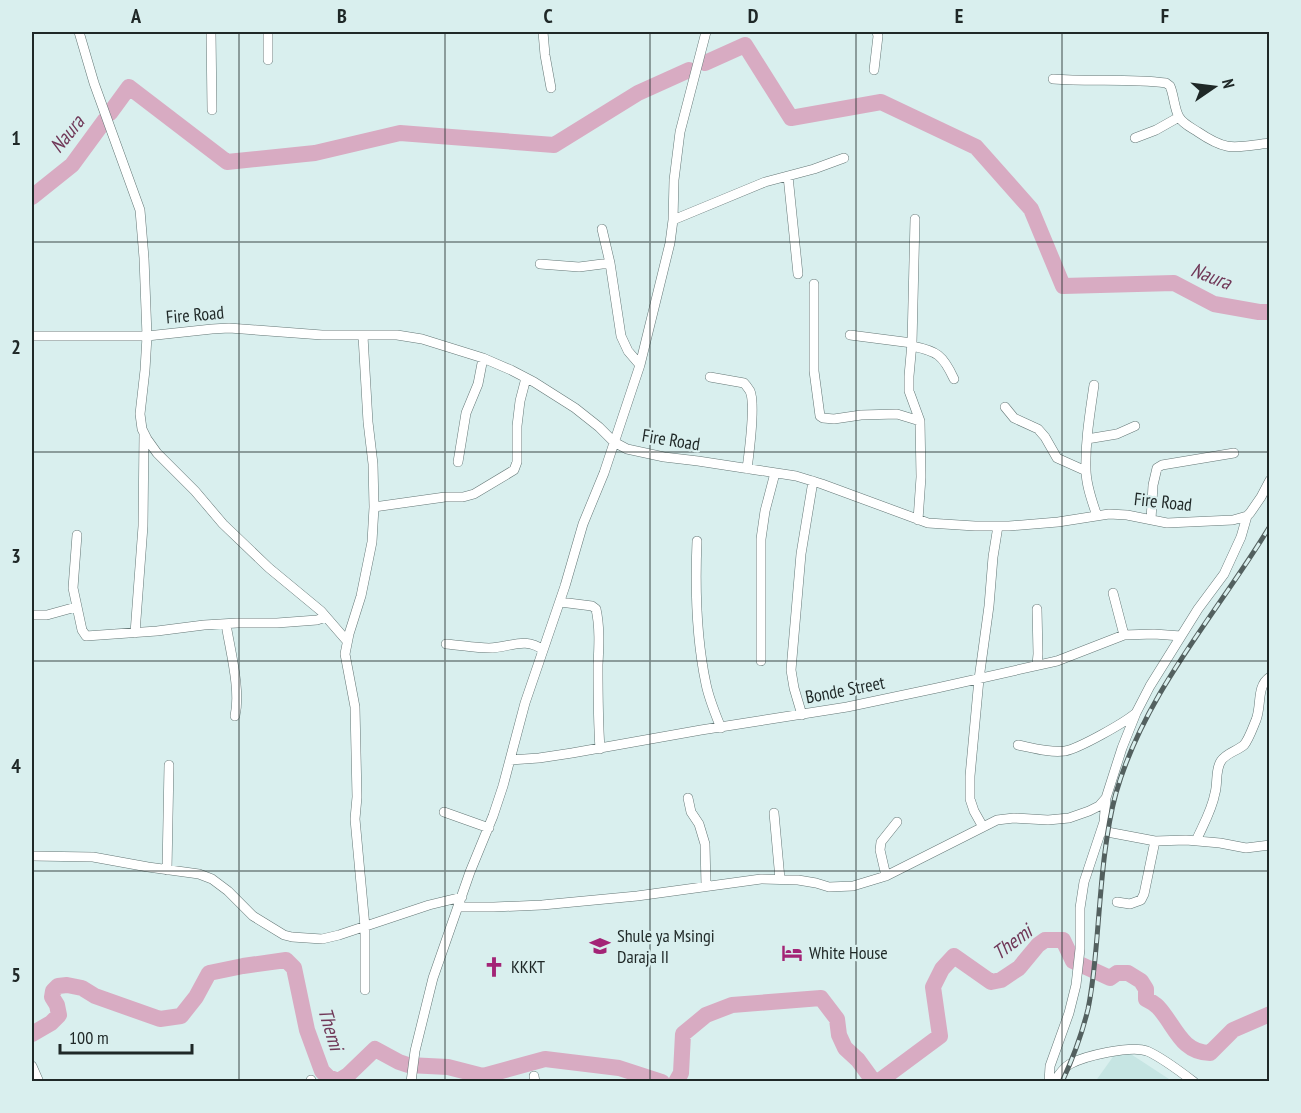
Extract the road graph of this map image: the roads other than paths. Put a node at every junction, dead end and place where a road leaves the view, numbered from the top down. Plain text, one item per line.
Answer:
1 (79, 32) edge
2 (211, 32) edge
3 (268, 32) edge
4 (543, 32) edge
5 (706, 32) edge
6 (877, 32) edge
7 (268, 60) dead end
8 (874, 70) dead end
9 (1053, 79) dead end
10 (552, 88) dead end
11 (212, 110) dead end
12 (1179, 117) junction
13 (1135, 138) dead end
14 (1269, 143) edge
15 (844, 158) dead end
16 (788, 176) junction
17 (915, 219) dead end
18 (673, 220) junction
19 (602, 229) dead end
20 (610, 263) junction
21 (540, 264) dead end
22 (798, 274) dead end
23 (814, 284) dead end
24 (850, 335) dead end
25 (32, 336) edge
26 (147, 336) junction
27 (363, 336) junction
28 (912, 345) junction
29 (483, 358) junction
30 (640, 365) junction
31 (710, 377) dead end
32 (526, 378) junction
33 (954, 379) dead end
34 (1094, 386) dead end
35 (1005, 407) dead end
36 (920, 421) junction
37 (1135, 426) dead end
38 (144, 434) junction
39 (1088, 439) junction
40 (614, 442) junction
41 (1234, 453) dead end
42 (458, 462) dead end
43 (747, 469) junction
44 (1086, 471) junction
45 (775, 473) junction
46 (1269, 480) edge
47 (813, 481) junction
48 (374, 507) junction
49 (1097, 516) junction
50 (1247, 516) junction
51 (918, 520) junction
52 (1151, 520) junction
53 (998, 526) junction
54 (77, 535) dead end
55 (698, 541) dead end
56 (1113, 593) dead end
57 (560, 602) junction
58 (76, 608) junction
59 (1037, 609) dead end
60 (32, 615) edge
61 (326, 617) junction
62 (226, 624) junction
63 (135, 633) junction
64 (1124, 635) junction
65 (1180, 636) junction
66 (347, 641) junction
67 (446, 644) dead end
68 (543, 650) junction
69 (761, 661) dead end
70 (1037, 665) junction
71 (1269, 677) edge
72 (979, 679) junction
73 (1137, 713) junction
74 (802, 715) junction
75 (235, 716) dead end
76 (721, 728) junction
77 (1018, 745) dead end
78 (600, 748) junction
79 (510, 760) junction
80 (169, 765) dead end
81 (688, 798) dead end
82 (1106, 798) junction
83 (444, 812) dead end
84 (774, 813) dead end
85 (897, 822) dead end
86 (983, 827) junction
87 (489, 828) junction
88 (1102, 831) junction
89 (1155, 841) junction
90 (1196, 841) junction
91 (1269, 844) edge
92 (32, 856) edge
93 (167, 870) junction
94 (886, 876) junction
95 (780, 879) junction
96 (706, 886) junction
97 (460, 902) junction
98 (1117, 902) dead end
99 (364, 927) junction
100 (365, 990) dead end
101 (32, 1066) edge
102 (411, 1078) edge
103 (39, 1082) edge
104 (1049, 1082) edge
105 (1054, 1082) edge
106 (1194, 1082) edge

1 - 26 street
2 - 11 street
3 - 7 street
4 - 10 street
5 - 18 street
6 - 8 street
9 - 12 street
12 - 13 street
12 - 14 street
15 - 16 street
16 - 18 street
16 - 22 street
17 - 28 street
18 - 30 street
19 - 20 street
20 - 21 street
20 - 30 street
23 - 36 street
24 - 28 street
25 - 26 street, Fire Road
26 - 27 street, Fire Road
26 - 38 street
27 - 29 street, Fire Road
27 - 48 street
28 - 33 street
28 - 36 street
29 - 32 street, Fire Road
29 - 42 street
30 - 40 street
31 - 43 street
32 - 40 street, Fire Road
32 - 48 street
34 - 39 street
35 - 44 street
36 - 51 street
37 - 39 street
38 - 61 street
38 - 63 street
39 - 44 street
40 - 43 street, Fire Road
40 - 57 street
41 - 52 street
43 - 45 street, Fire Road
44 - 49 street
45 - 47 street, Fire Road
45 - 69 street
46 - 50 street
47 - 51 street, Fire Road
47 - 74 street
48 - 66 street
49 - 52 street, Fire Road
49 - 53 street, Fire Road
50 - 52 street, Fire Road
50 - 65 street
51 - 53 street, Fire Road
53 - 72 street
54 - 58 street
55 - 76 street
56 - 64 street
57 - 68 street
57 - 78 street
58 - 60 street
58 - 63 street
59 - 70 street
61 - 62 street
61 - 66 street
62 - 63 street
62 - 75 street
64 - 65 street, Bonde Street
64 - 70 street, Bonde Street
65 - 73 street
66 - 99 street
67 - 68 street
68 - 79 street
70 - 72 street, Bonde Street
71 - 90 street
72 - 74 street, Bonde Street
72 - 86 street
73 - 77 street
73 - 82 street
74 - 76 street, Bonde Street
76 - 78 street, Bonde Street
78 - 79 street, Bonde Street
79 - 87 street
80 - 93 street
81 - 96 street
82 - 86 street
82 - 88 street
83 - 87 street
84 - 95 street
85 - 94 street
86 - 94 street
87 - 97 street
88 - 89 street
88 - 104 street
89 - 90 street
89 - 98 street
90 - 91 street
92 - 93 street
93 - 99 street
94 - 95 street
95 - 96 street
96 - 97 street
97 - 99 street
97 - 102 street
99 - 100 street
101 - 103 street
105 - 106 street

